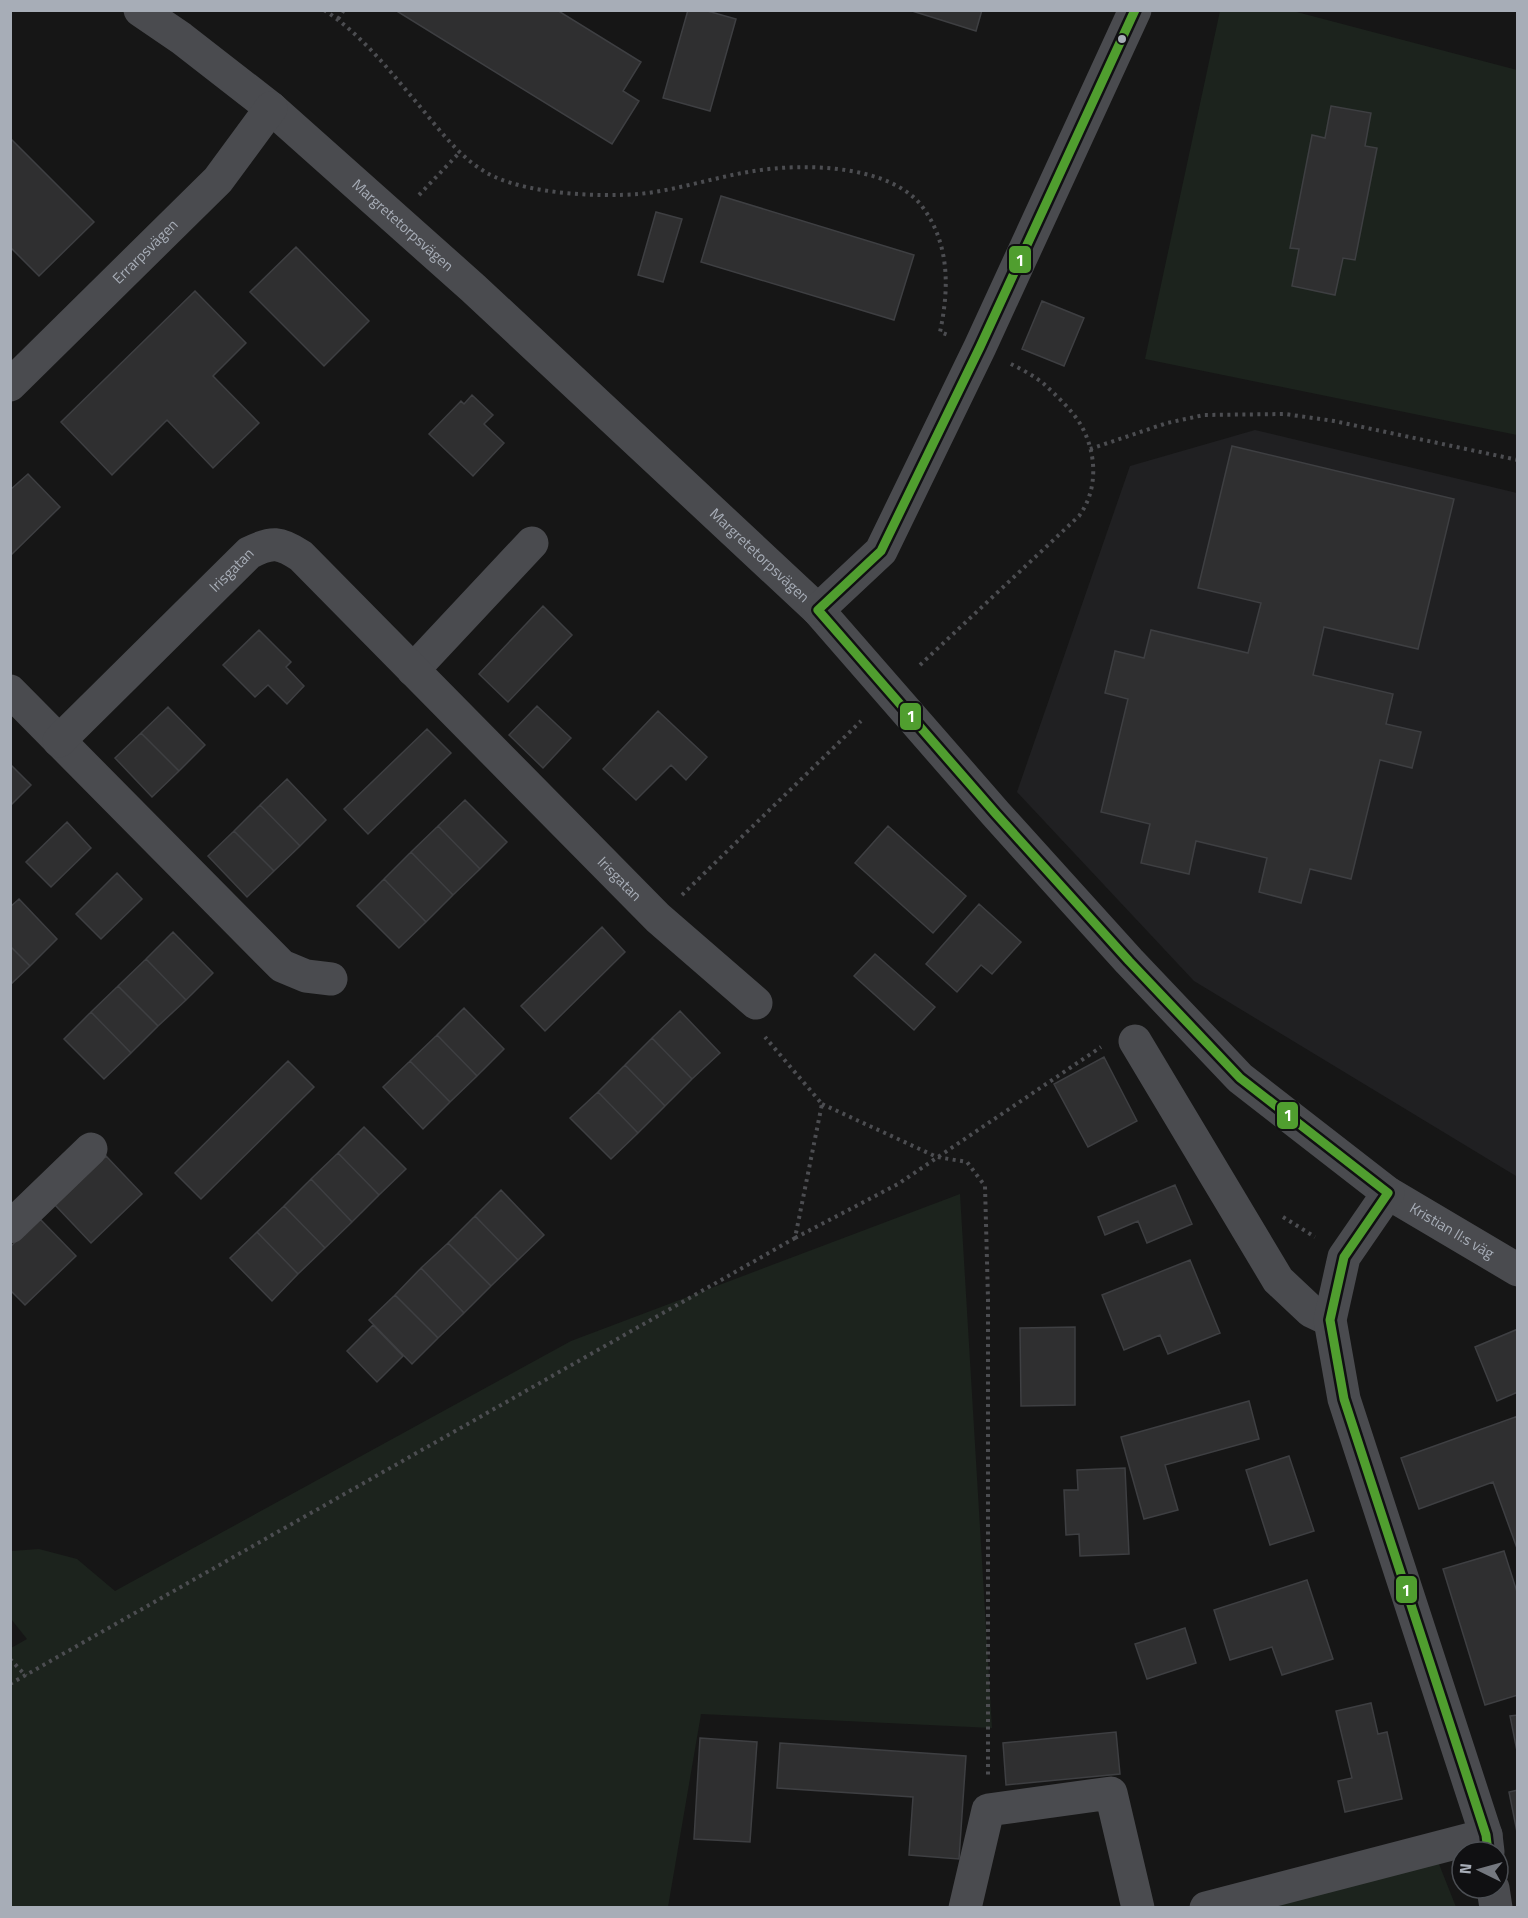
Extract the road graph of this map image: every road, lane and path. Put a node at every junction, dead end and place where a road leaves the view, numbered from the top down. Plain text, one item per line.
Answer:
1 (140, 10) edge
2 (324, 10) edge
3 (344, 10) edge
4 (1135, 10) edge
5 (338, 19) junction
6 (271, 108) junction
7 (460, 152) junction
8 (396, 219) junction
9 (980, 347) junction
10 (10, 385) edge
11 (1090, 449) junction
12 (1518, 460) edge
13 (532, 543) dead end
14 (818, 610) junction
15 (920, 666) dead end
16 (413, 670) junction
17 (10, 691) edge
18 (861, 721) dead end
19 (59, 741) junction
20 (658, 918) junction
21 (331, 979) dead end
22 (756, 1003) joint
23 (1135, 1041) joint
24 (822, 1104) junction
25 (91, 1149) dead end
26 (937, 1157) junction
27 (1388, 1193) junction
28 (10, 1227) edge
29 (795, 1238) junction
30 (1518, 1270) edge
31 (1330, 1320) junction
32 (10, 1659) edge
33 (26, 1676) junction
34 (10, 1684) edge
35 (988, 1810) junction
36 (1486, 1840) edge
37 (1450, 1852) edge
38 (965, 1908) edge
39 (1138, 1908) edge
40 (1206, 1908) edge

1 - 6 street, Margretetorpsvägen
2 - 5 path
3 - 5 path
4 - 9 street
5 - 7 path
6 - 8 street, Margretetorpsvägen
6 - 10 street, Errarpsvägen
7 - 8 path
7 - 9 path
8 - 14 street, Margretetorpsvägen
9 - 11 path
9 - 14 street
11 - 12 path
11 - 15 path
13 - 16 street
14 - 27 street, Margretetorpsvägen
16 - 19 street, Irisgatan
16 - 20 street, Irisgatan
17 - 19 street
18 - 20 path
19 - 21 street
20 - 22 street, Irisgatan
22 - 24 path
23 - 26 path
23 - 31 street
24 - 26 path
24 - 29 path
25 - 28 street
26 - 29 path
26 - 35 path
27 - 30 street, Kristian II:s väg
27 - 31 street
29 - 33 path
31 - 36 street
32 - 33 path
33 - 34 path
35 - 38 street
35 - 39 street
37 - 40 street

